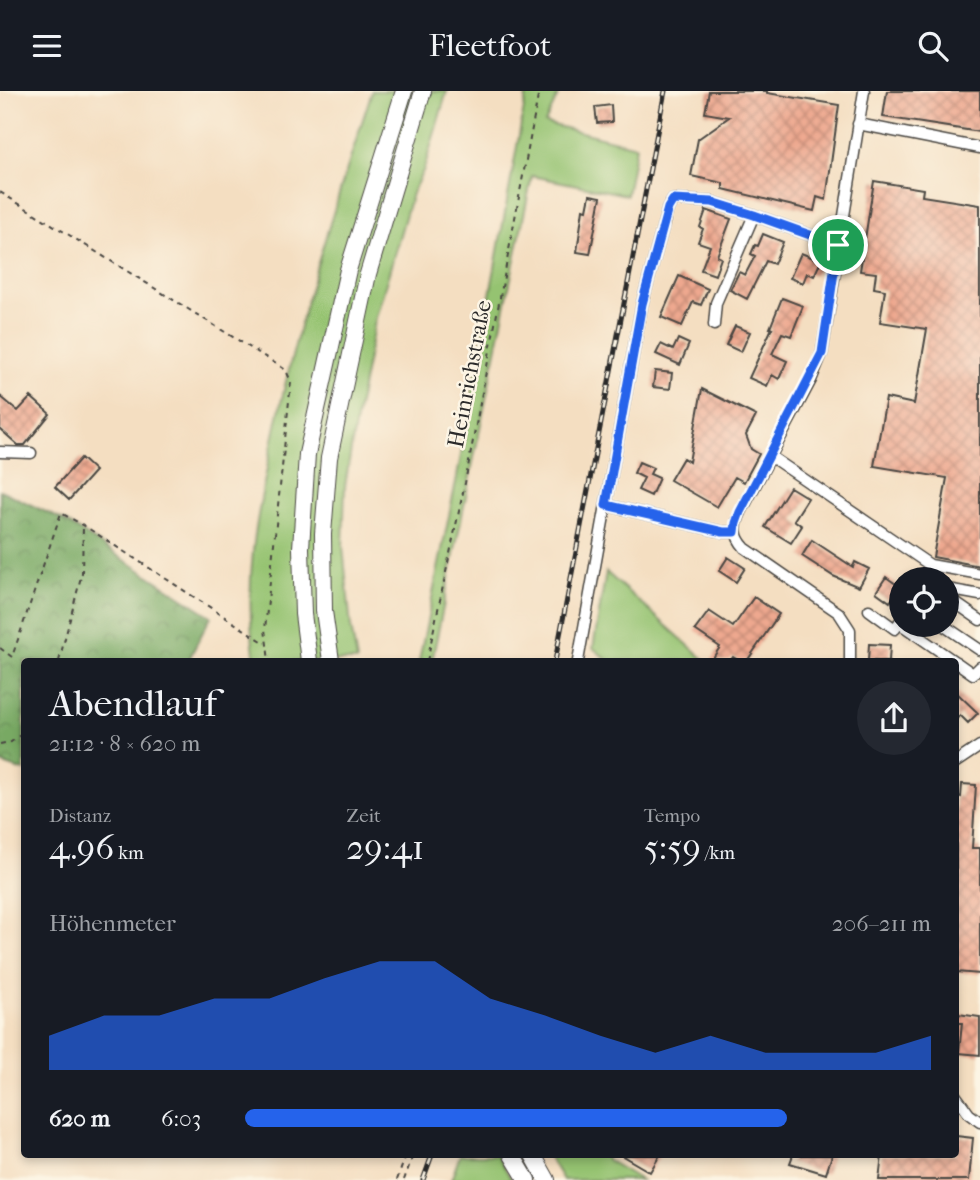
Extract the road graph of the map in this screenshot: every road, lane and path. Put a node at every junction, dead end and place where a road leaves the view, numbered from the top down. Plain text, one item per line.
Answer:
1 (404, 91) edge
2 (423, 91) edge
3 (539, 91) edge
4 (864, 91) edge
5 (858, 124) junction
6 (980, 148) edge
7 (0, 192) edge
8 (754, 215) junction
9 (838, 245) junction
10 (714, 325) dead end
11 (0, 452) edge
12 (31, 453) dead end
13 (770, 456) junction
14 (606, 505) junction
15 (83, 524) junction
16 (735, 532) junction
17 (980, 574) edge
18 (959, 591) edge
19 (980, 595) edge
20 (959, 605) edge
21 (869, 610) dead end
22 (980, 620) edge
23 (889, 625) edge
24 (959, 636) edge
25 (921, 637) edge
26 (266, 643) junction
27 (0, 648) edge
28 (980, 650) edge
29 (60, 658) edge
30 (268, 658) edge
31 (309, 658) edge
32 (331, 658) edge
33 (428, 658) edge
34 (579, 658) edge
35 (850, 658) edge
36 (950, 658) edge
37 (959, 665) edge
38 (980, 667) edge
39 (21, 733) edge
40 (0, 744) edge
41 (980, 746) edge
42 (959, 760) edge
43 (959, 1100) edge
44 (980, 1122) edge
45 (405, 1158) edge
46 (412, 1158) edge
47 (514, 1158) edge
48 (535, 1158) edge
49 (397, 1180) edge
50 (404, 1180) edge
51 (527, 1180) edge
52 (547, 1180) edge

1 - 31 highway
2 - 32 highway
3 - 33 path, Heinrichstraße
4 - 5 street
5 - 6 street
5 - 9 street
7 - 26 path
8 - 9 street
8 - 10 street
8 - 14 street
9 - 13 street
11 - 12 street
13 - 16 street
13 - 17 street
14 - 16 street
14 - 34 street
15 - 26 path
15 - 27 path
15 - 29 path
16 - 35 street
18 - 19 street
20 - 22 street
21 - 23 street
24 - 28 street
25 - 36 street
26 - 30 path
37 - 38 street
39 - 40 path
41 - 42 street
43 - 44 street
45 - 49 path
46 - 50 path
47 - 51 highway
48 - 52 highway

